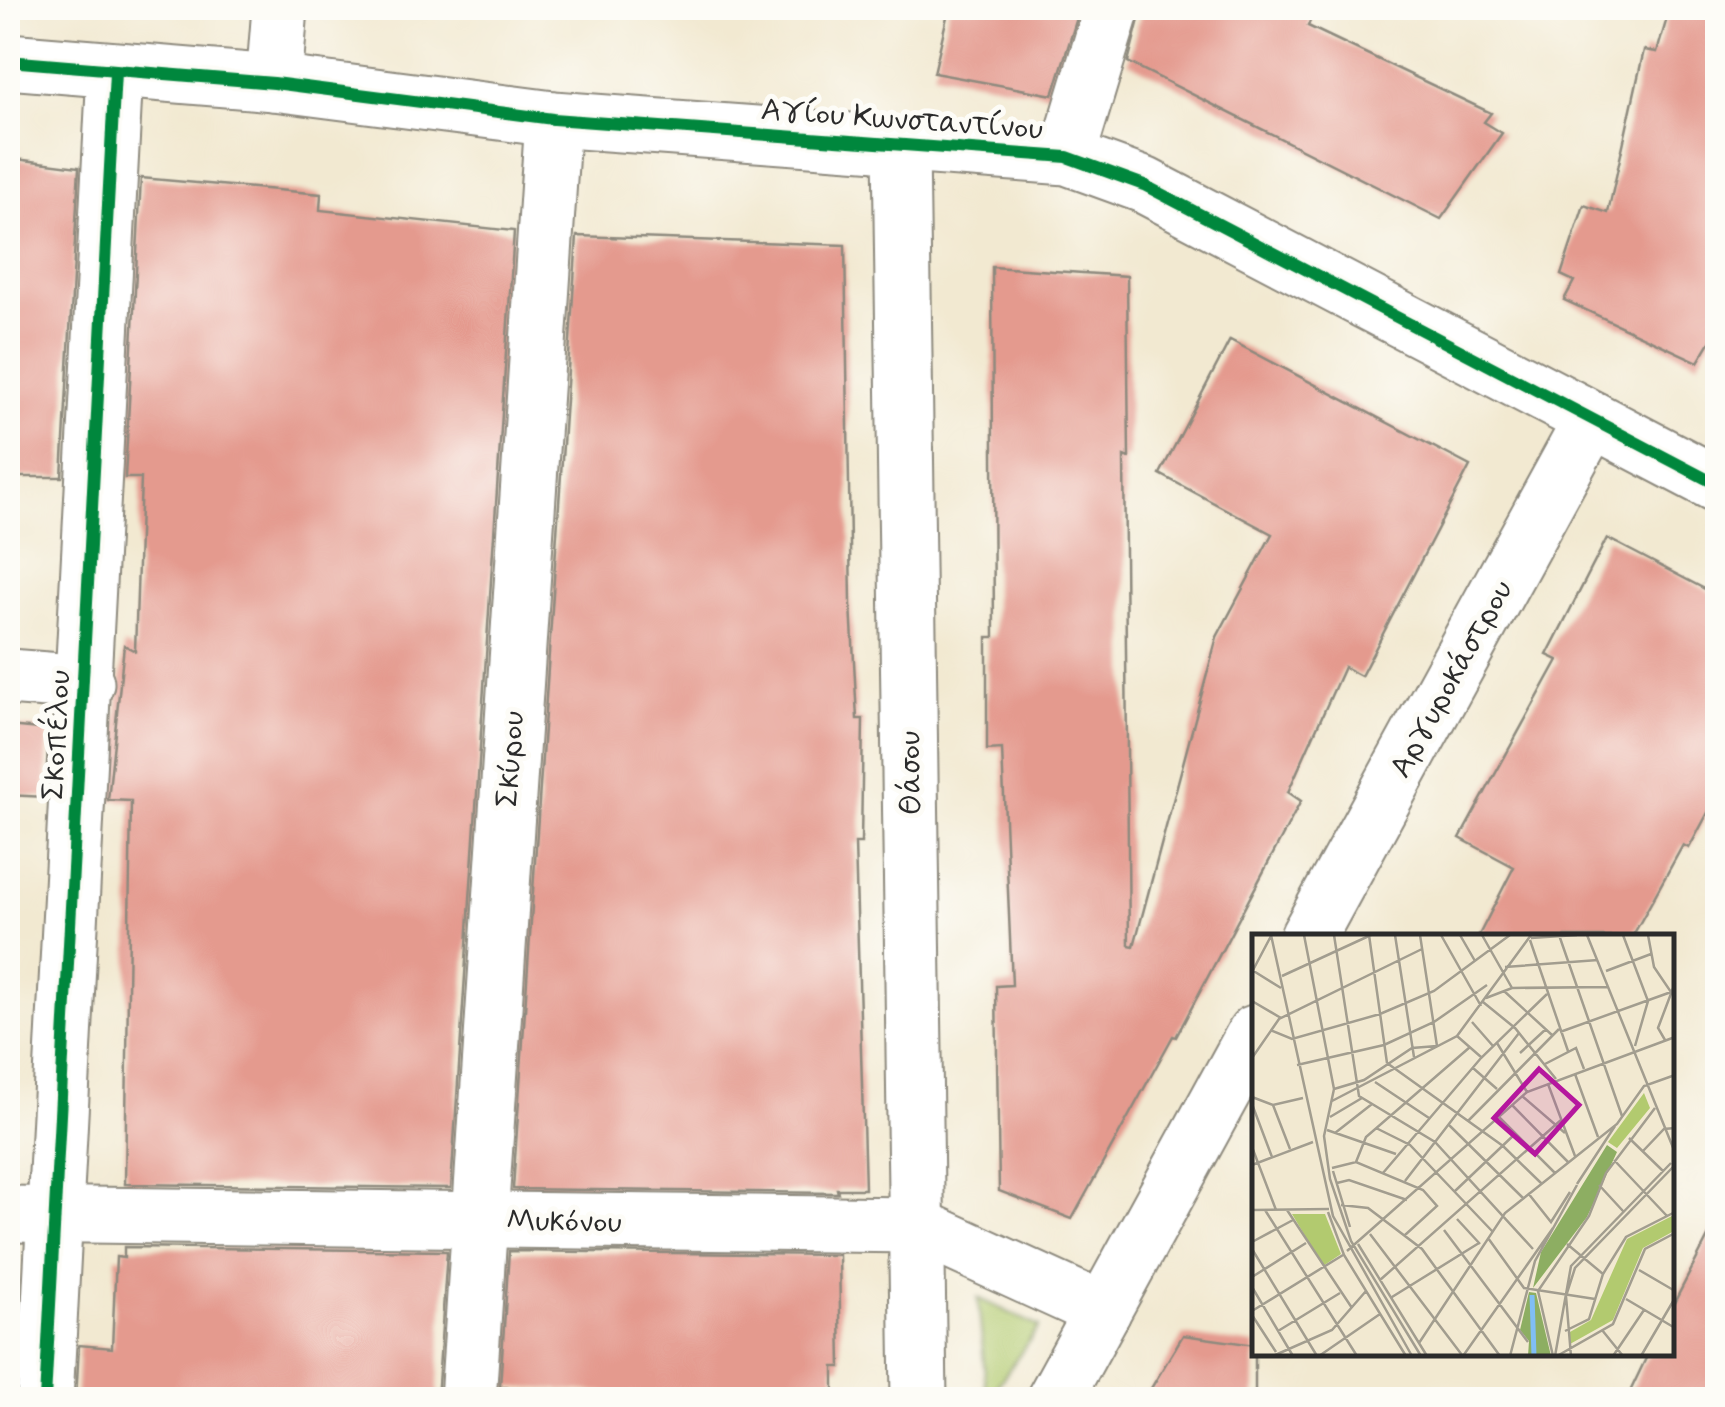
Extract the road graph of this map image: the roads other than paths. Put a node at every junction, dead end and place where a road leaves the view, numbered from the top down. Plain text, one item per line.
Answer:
1 (280, 8) edge
2 (1112, 8) edge
3 (8, 60) edge
4 (115, 72) junction
5 (274, 83) junction
6 (553, 118) junction
7 (901, 147) junction
8 (1066, 157) junction
9 (1592, 419) junction
10 (1718, 485) edge
11 (8, 677) edge
12 (86, 683) junction
13 (1310, 934) edge
14 (1252, 1038) edge
15 (32, 1215) edge
16 (478, 1219) junction
17 (915, 1225) junction
18 (1102, 1311) junction
19 (45, 1400) edge
20 (468, 1400) edge
21 (919, 1400) edge
22 (1054, 1400) edge

1 - 5 street
2 - 8 street
3 - 4 street, Αγίου Κωνσταντίνου
4 - 5 street, Αγίου Κωνσταντίνου
4 - 12 street, Σκοπέλου
5 - 6 street, Αγίου Κωνσταντίνου
6 - 7 street, Αγίου Κωνσταντίνου
6 - 16 street, Σκύρου
7 - 8 street, Αγίου Κωνσταντίνου
7 - 17 street, Θάσου
8 - 9 street, Αγίου Κωνσταντίνου
9 - 10 street, Αγίου Κωνσταντίνου
9 - 13 street, Αργυροκάστρου
11 - 12 street
12 - 15 street, Σκοπέλου
14 - 18 street
15 - 16 street, Μυκόνου
15 - 19 street, Σκοπέλου
16 - 17 street, Μυκόνου
16 - 20 street, Σκύρου
17 - 18 street, Μυκόνου
17 - 21 street, Θάσου
18 - 22 street

